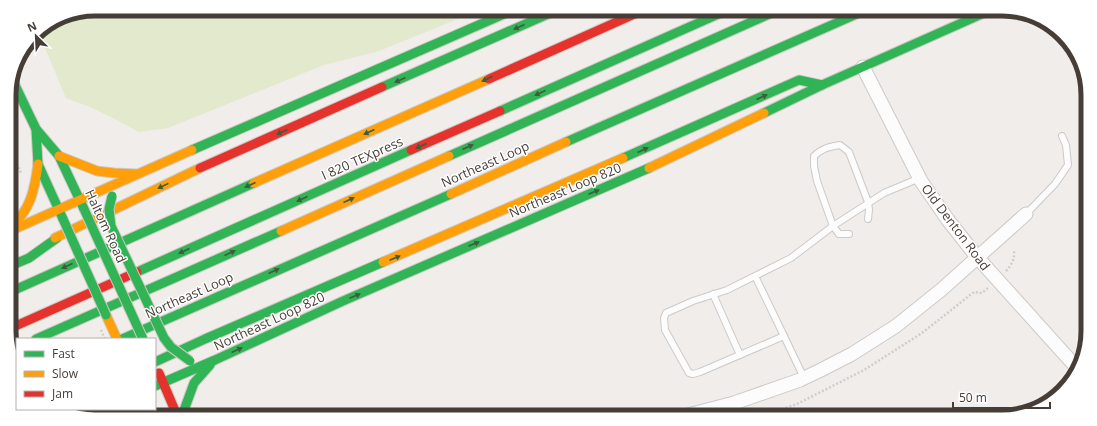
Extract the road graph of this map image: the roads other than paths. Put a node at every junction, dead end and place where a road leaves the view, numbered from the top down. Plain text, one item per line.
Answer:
1 (500, 16) edge
2 (544, 16) edge
3 (630, 16) edge
4 (714, 16) edge
5 (765, 16) edge
6 (852, 16) edge
7 (977, 16) edge
8 (863, 67) junction
9 (822, 85) junction
10 (16, 88) edge
11 (36, 129) junction
12 (1062, 136) dead end
13 (59, 156) junction
14 (38, 164) junction
15 (140, 174) junction
16 (920, 178) junction
17 (123, 182) junction
18 (868, 202) junction
19 (82, 205) junction
20 (59, 210) junction
21 (1026, 214) joint
22 (868, 219) dead end
23 (16, 220) edge
24 (833, 226) junction
25 (16, 228) edge
26 (849, 234) dead end
27 (57, 238) junction
28 (30, 247) dead end
29 (977, 257) junction
30 (16, 264) edge
31 (755, 276) junction
32 (16, 289) edge
33 (713, 294) junction
34 (16, 325) edge
35 (784, 336) junction
36 (38, 338) edge
37 (117, 338) edge
38 (124, 338) edge
39 (143, 338) edge
40 (740, 355) junction
41 (215, 360) junction
42 (156, 364) edge
43 (1074, 364) edge
44 (156, 368) edge
45 (804, 378) junction
46 (159, 381) edge
47 (174, 410) edge
48 (184, 410) edge
49 (707, 410) edge

1 - 15 main road
2 -> 27 main road
3 -> 32 main road
4 -> 34 main road, I 820 TEXpress
36 -> 5 main road
38 -> 6 main road, Northeast Loop
7 - 8 main road, Northeast Loop 820
8 - 9 main road, Northeast Loop 820
8 - 16 street, Old Denton Road
41 -> 9 main road, Northeast Loop 820
42 -> 9 main road
10 - 11 main road, Haltom Road
11 - 13 main road, Haltom Road
11 - 14 main road, Haltom Road
12 - 21 lane
13 - 15 main road
13 - 19 main road, Haltom Road
14 - 20 main road, Haltom Road
14 - 23 main road
15 - 17 main road
16 - 18 lane
16 - 29 street, Old Denton Road
17 - 19 main road
17 - 41 main road, bridge
18 - 22 lane
18 - 24 lane
18 - 24 lane
19 - 20 main road
19 - 39 main road, Haltom Road, bridge
20 - 25 main road
20 - 37 main road, Haltom Road, bridge
21 - 29 street
24 - 26 lane
24 - 31 lane
27 - 28 main road
27 - 30 main road
29 - 43 street, Old Denton Road
29 - 45 street
31 - 33 lane
31 - 35 lane
33 - 40 lane
33 - 40 lane
35 - 40 lane
35 - 45 lane
41 - 46 main road, Northeast Loop 820
41 - 48 main road
44 - 46 main road
45 - 49 street
46 - 47 main road

